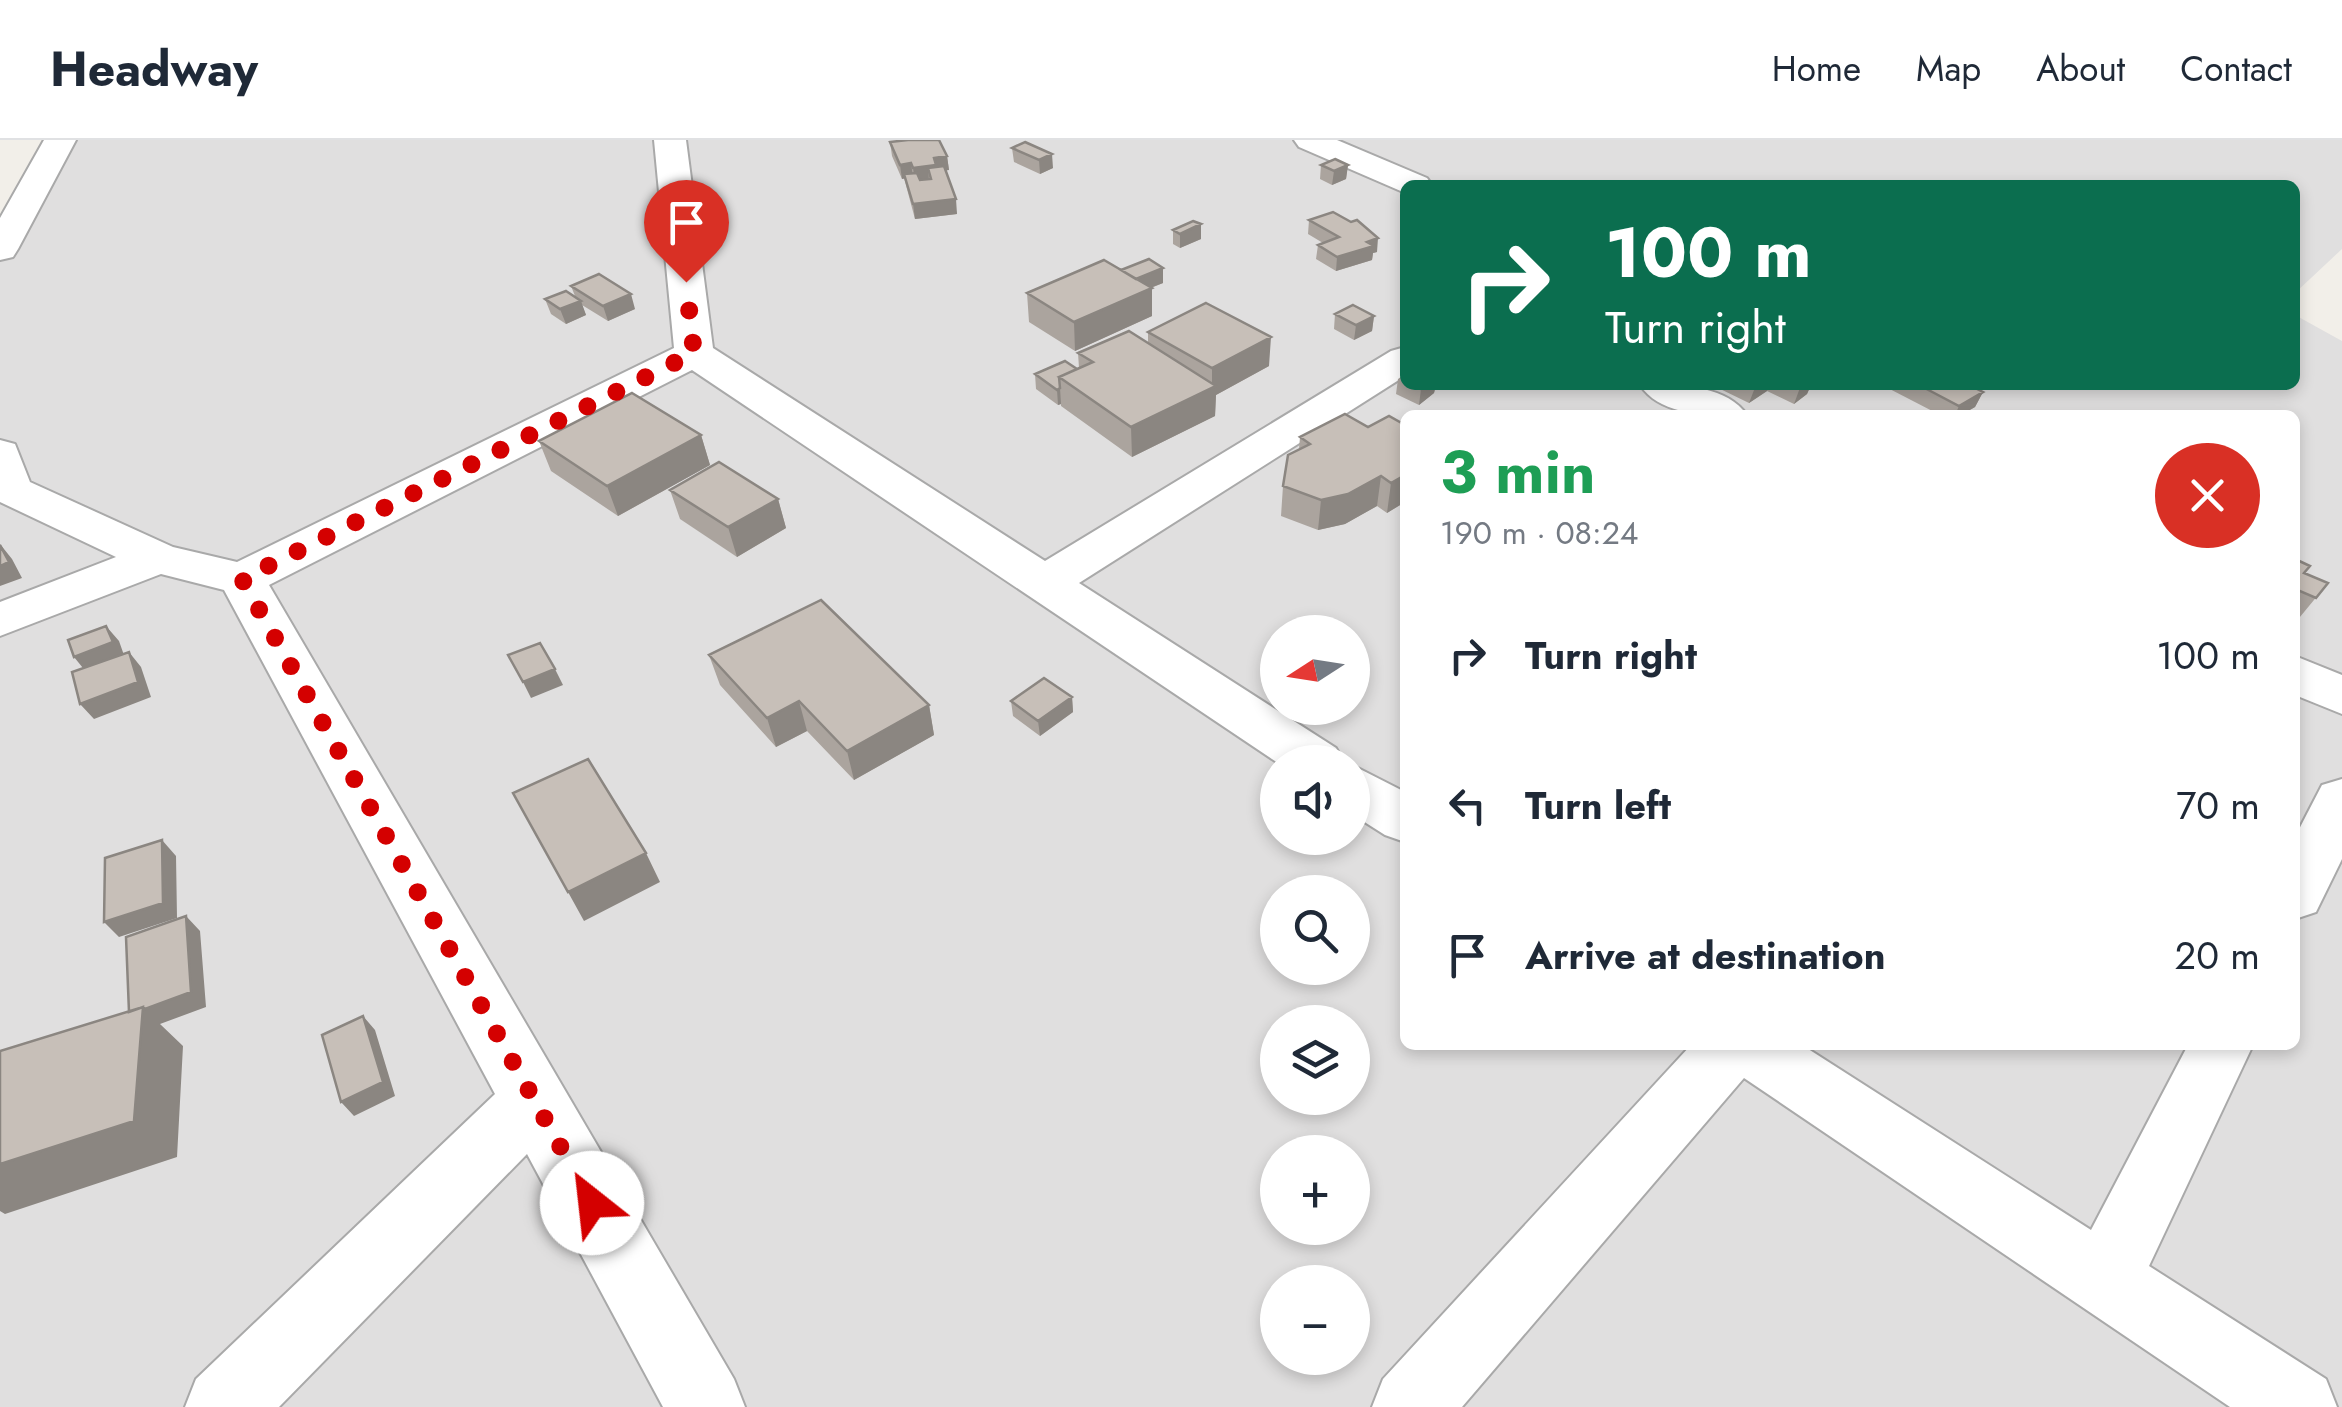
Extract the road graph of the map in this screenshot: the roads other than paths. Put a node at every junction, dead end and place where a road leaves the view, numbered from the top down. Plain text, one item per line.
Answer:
1 (60, 140) edge
2 (670, 140) edge
3 (1310, 140) edge
4 (1403, 180) edge
5 (0, 249) edge
6 (694, 353) junction
7 (1400, 362) edge
8 (1671, 390) edge
9 (1715, 410) edge
10 (0, 454) edge
11 (158, 558) junction
12 (242, 579) junction
13 (1044, 583) junction
14 (0, 620) edge
15 (2300, 676) edge
16 (2342, 696) edge
17 (1291, 745) edge
18 (1370, 798) edge
19 (2342, 800) edge
20 (1400, 817) edge
21 (2300, 885) edge
22 (1728, 1050) edge
23 (1755, 1050) edge
24 (2218, 1050) edge
25 (534, 1101) junction
26 (2104, 1280) junction
27 (224, 1407) edge
28 (706, 1407) edge
29 (1411, 1407) edge
30 (2298, 1407) edge

1 - 5 street
2 - 6 street
3 - 4 street
6 - 12 street
6 - 13 street
7 - 13 street
8 - 9 street
10 - 11 street
11 - 12 street
11 - 14 street
12 - 25 street
13 - 17 street
15 - 16 street
18 - 20 street
19 - 21 street
22 - 29 street
23 - 26 street
24 - 26 street
25 - 27 street
25 - 28 street
26 - 30 street

